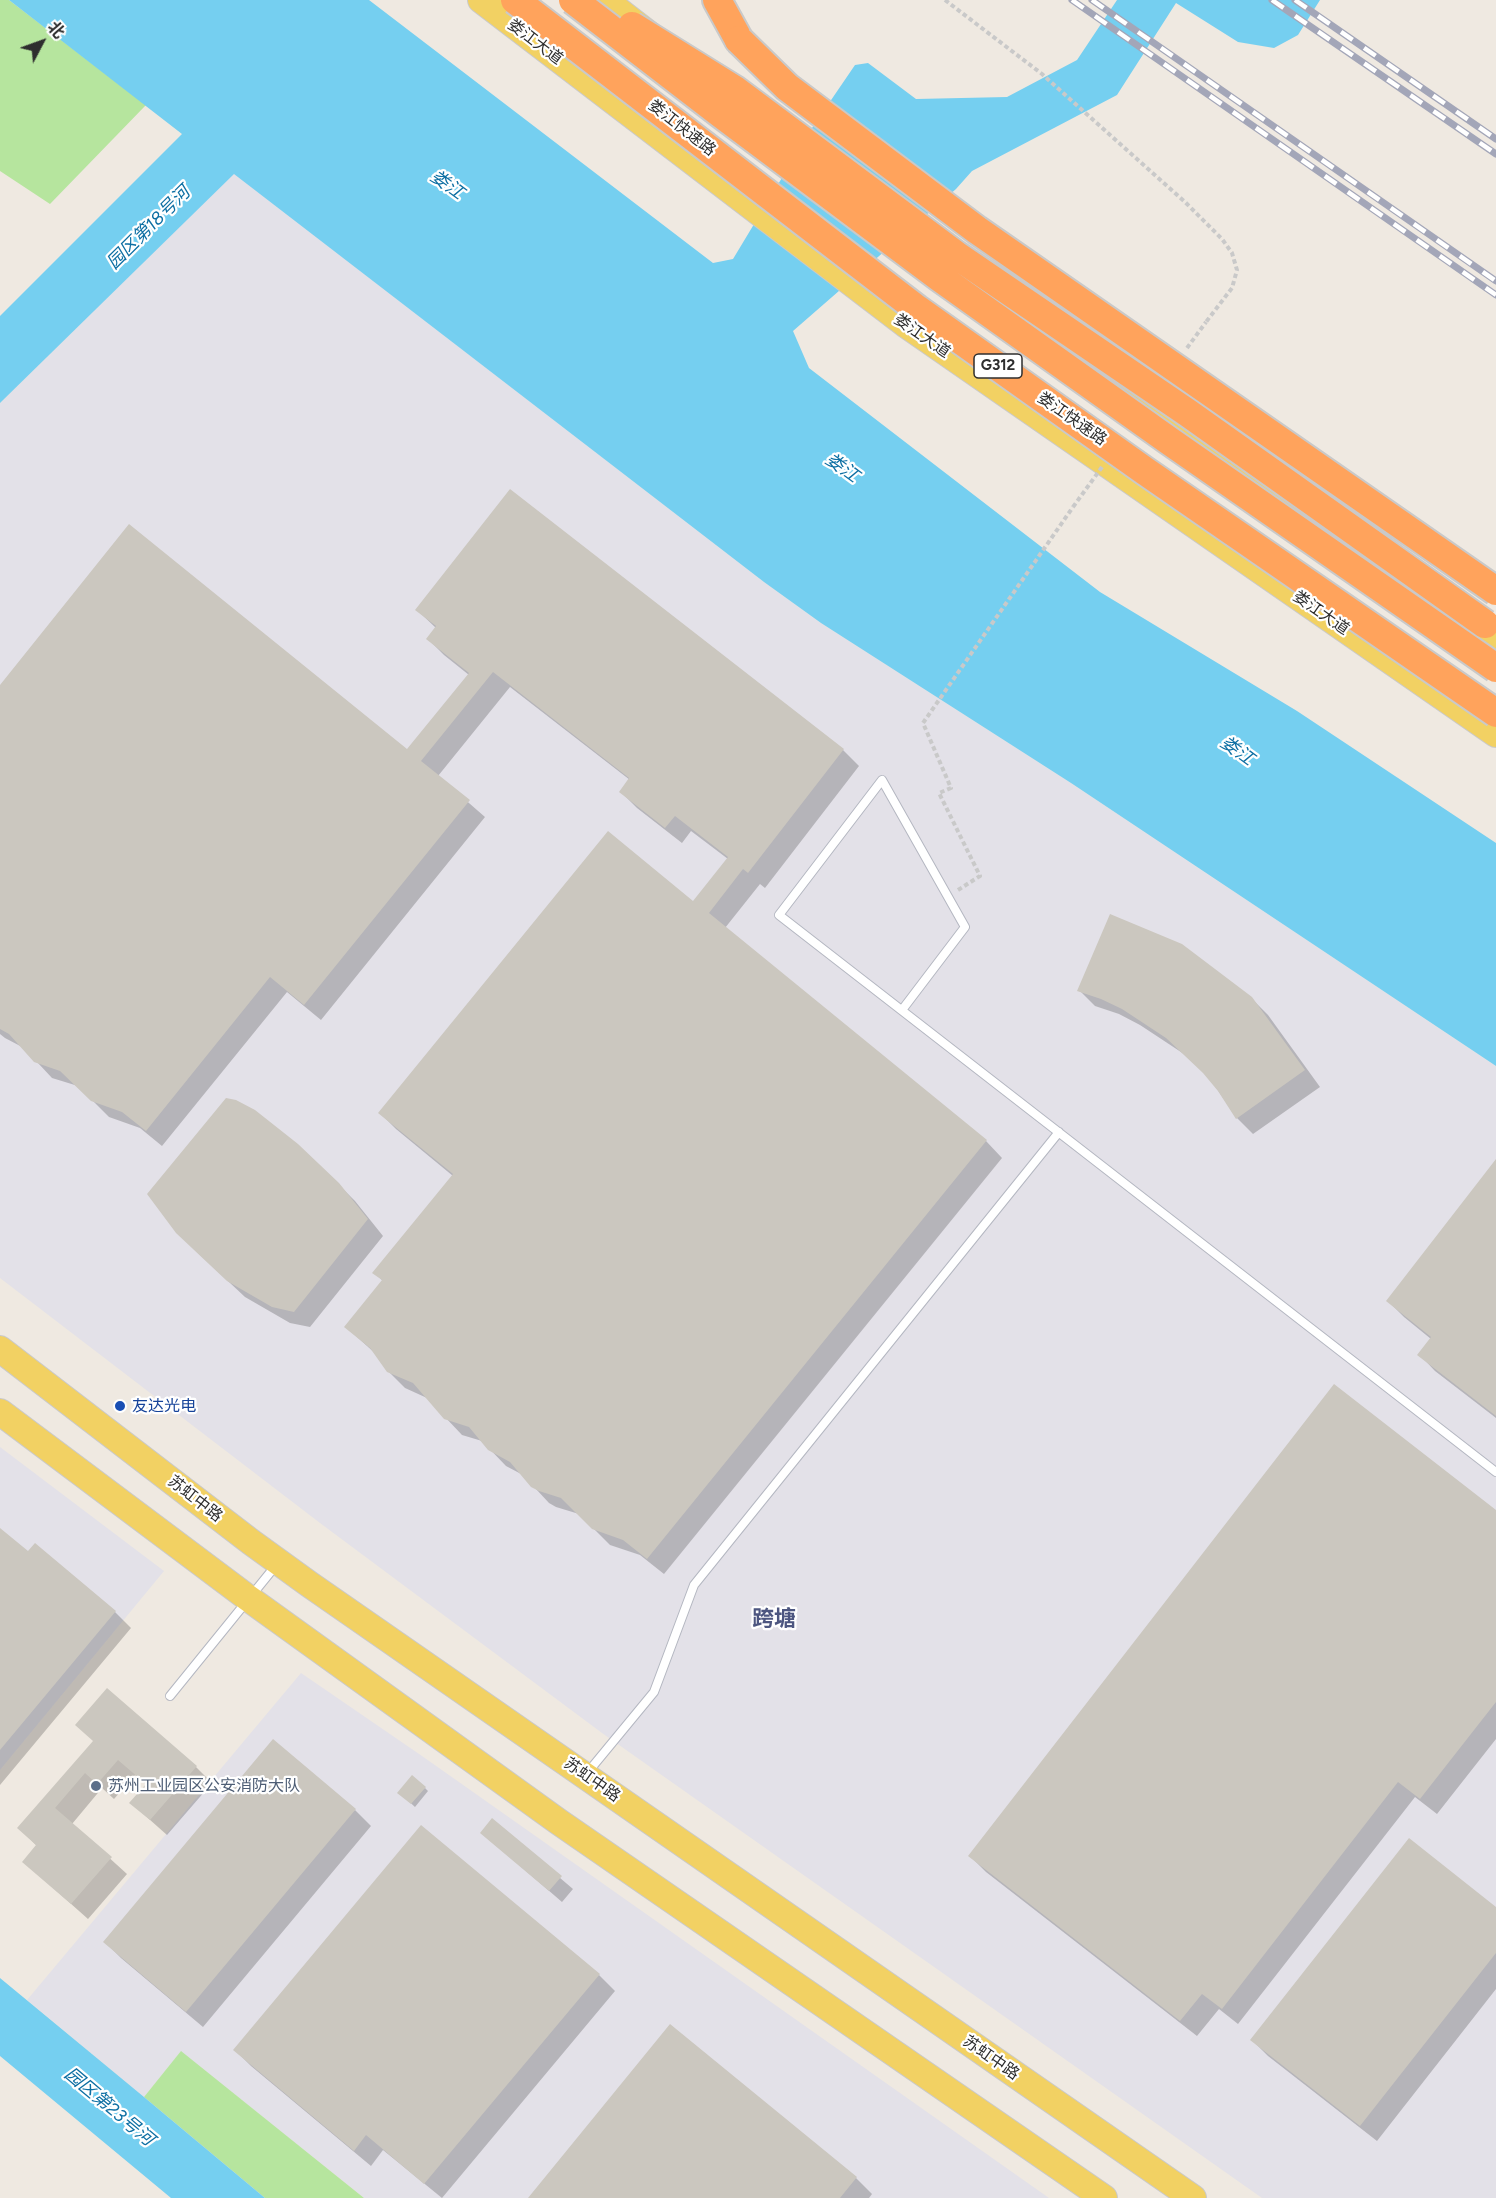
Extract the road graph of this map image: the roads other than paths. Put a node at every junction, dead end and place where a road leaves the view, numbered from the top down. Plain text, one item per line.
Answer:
1 (481, 0) edge
2 (515, 0) edge
3 (573, 0) edge
4 (591, 0) edge
5 (605, 0) edge
6 (717, 0) edge
7 (1496, 591) edge
8 (1492, 634) edge
9 (1496, 668) edge
10 (1496, 713) edge
11 (1496, 734) edge
12 (902, 1010) junction
13 (1059, 1132) junction
14 (0, 1349) edge
15 (0, 1412) edge
16 (1496, 1472) edge
17 (279, 1562) junction
18 (249, 1598) junction
19 (170, 1696) dead end
20 (585, 1775) junction
21 (1104, 2198) edge
22 (1193, 2198) edge

1 - 11 main road, 娄江大道 / G312
2 - 10 highway, 娄江快速路 / G312, bridge
3 - 9 highway, G312, bridge
4 - 8 highway, bridge
5 - 8 main road
6 - 7 highway, bridge
12 - 12 lane
12 - 13 lane
13 - 16 lane
13 - 20 lane
14 - 17 main road, 苏虹中路
15 - 18 main road
17 - 18 lane
17 - 20 main road, 苏虹中路
18 - 19 lane
18 - 21 main road
20 - 22 main road, 苏虹中路

